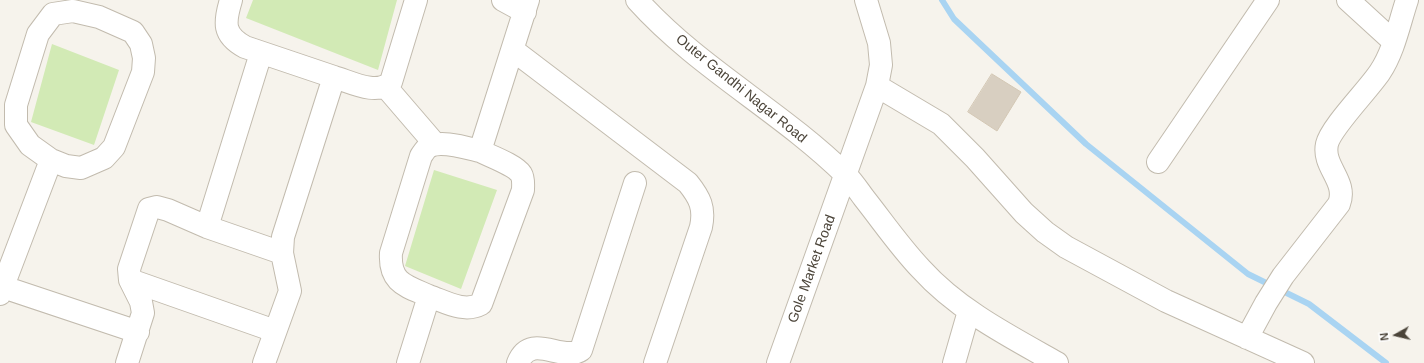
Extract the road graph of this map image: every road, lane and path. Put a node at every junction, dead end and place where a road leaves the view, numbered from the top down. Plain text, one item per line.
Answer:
1 (55, 0) edge
2 (231, 0) edge
3 (416, 0) edge
4 (503, 0) edge
5 (638, 0) edge
6 (866, 0) edge
7 (1268, 0) edge
8 (1348, 0) edge
9 (1407, 0) edge
10 (527, 6) edge
11 (102, 8) edge
12 (73, 12) junction
13 (1394, 42) junction
14 (513, 50) junction
15 (262, 53) junction
16 (334, 77) junction
17 (877, 86) junction
18 (386, 87) junction
19 (435, 144) junction
20 (480, 151) junction
21 (51, 160) junction
22 (1158, 162) dead end
23 (846, 175) junction
24 (635, 183) dead end
25 (207, 227) junction
26 (282, 253) junction
27 (130, 280) junction
28 (1, 289) edge
29 (429, 296) junction
30 (969, 311) junction
31 (275, 331) junction
32 (138, 332) junction
33 (1247, 338) junction
34 (127, 363) edge
35 (264, 363) edge
36 (408, 363) edge
37 (518, 363) edge
38 (655, 363) edge
39 (778, 363) edge
40 (954, 363) edge
41 (1057, 363) edge
42 (1303, 363) edge

1 - 12 street
2 - 15 street
3 - 18 street
4 - 10 street
5 - 23 street, Outer Gandhi Nagar Road
6 - 17 street, Gole Market Road
7 - 22 street
8 - 13 street
9 - 13 street
10 - 14 street
11 - 12 street
11 - 21 street
12 - 21 street
13 - 33 street
14 - 20 street
14 - 38 street
15 - 16 street
15 - 25 street
16 - 18 street
16 - 26 street
17 - 23 street, Gole Market Road
17 - 33 street
18 - 19 street
19 - 20 street
19 - 29 street
20 - 29 street
21 - 28 street
23 - 30 street, Outer Gandhi Nagar Road
23 - 39 street, Gole Market Road
24 - 37 street
25 - 26 street
25 - 27 street
26 - 31 street
27 - 31 street
27 - 32 street
28 - 32 street
29 - 36 street
30 - 40 street
30 - 41 street, Outer Gandhi Nagar Road
31 - 35 street
32 - 34 street
33 - 42 street

